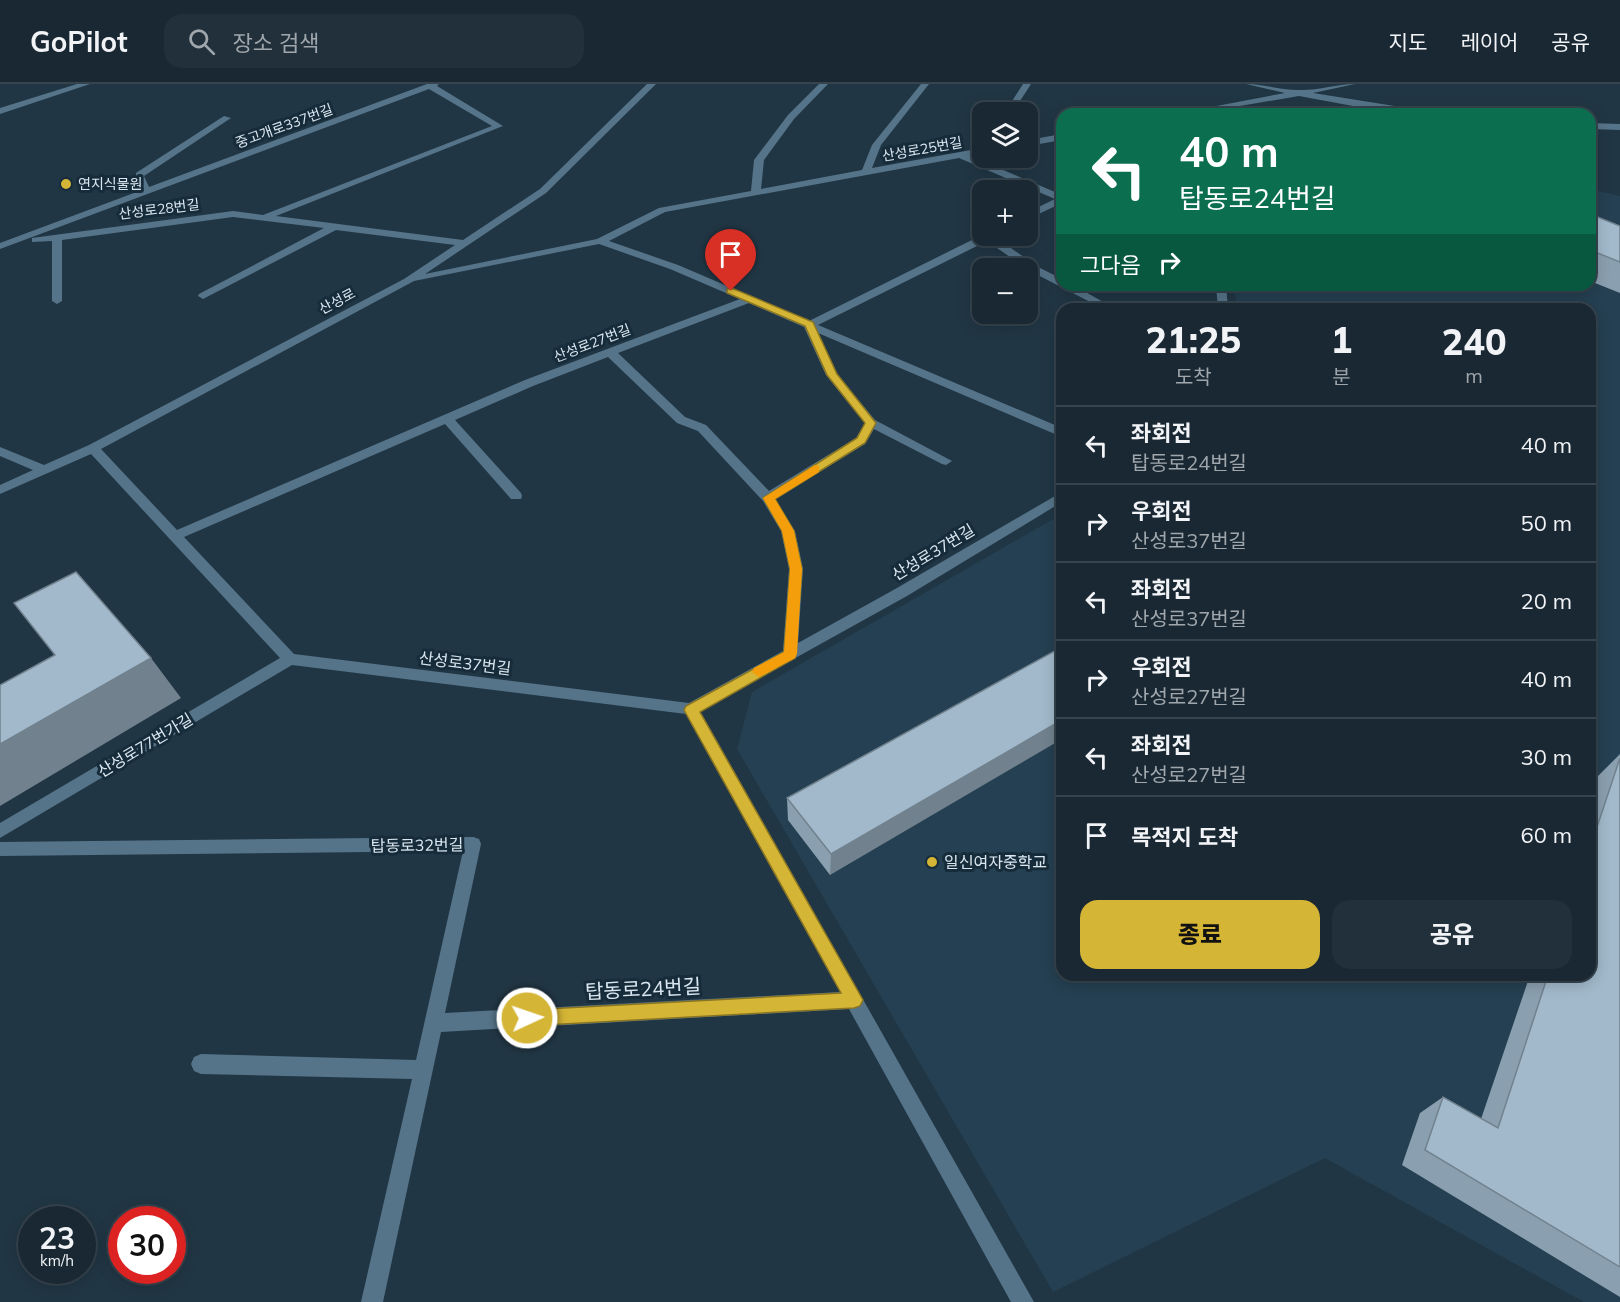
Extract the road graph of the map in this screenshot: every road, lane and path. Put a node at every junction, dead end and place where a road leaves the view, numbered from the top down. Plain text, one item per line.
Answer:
1 (86, 84) edge
2 (652, 84) edge
3 (824, 84) edge
4 (925, 84) edge
5 (1027, 84) edge
6 (1250, 84) edge
7 (1351, 84) edge
8 (432, 85) edge
9 (1298, 93) junction
10 (1016, 102) edge
11 (1220, 108) edge
12 (1389, 108) edge
13 (0, 111) edge
14 (227, 118) dead end
15 (1596, 126) edge
16 (1620, 127) edge
17 (1056, 138) edge
18 (1038, 141) edge
19 (972, 153) edge
20 (960, 156) junction
21 (381, 173) joint
22 (866, 173) junction
23 (148, 191) junction
24 (756, 193) junction
25 (1056, 196) edge
26 (1056, 201) edge
27 (1038, 211) edge
28 (265, 218) junction
29 (334, 227) junction
30 (57, 237) junction
31 (600, 241) junction
32 (465, 243) junction
33 (972, 244) edge
34 (3, 245) edge
35 (1002, 246) edge
36 (1056, 280) edge
37 (408, 281) junction
38 (1077, 291) edge
39 (203, 296) dead end
40 (750, 299) junction
41 (57, 301) dead end
42 (1100, 303) dead end
43 (809, 325) junction
44 (610, 352) junction
45 (447, 417) junction
46 (871, 423) junction
47 (1056, 430) edge
48 (93, 448) junction
49 (0, 451) edge
50 (946, 461) dead end
51 (45, 470) junction
52 (0, 490) edge
53 (516, 496) dead end
54 (768, 498) junction
55 (1056, 500) edge
56 (175, 536) junction
57 (790, 654) junction
58 (290, 659) junction
59 (691, 710) junction
60 (0, 831) edge
61 (0, 849) edge
62 (854, 1000) junction
63 (434, 1023) junction
64 (201, 1064) dead end
65 (423, 1070) junction
66 (372, 1302) edge
67 (1023, 1302) edge

1 - 13 street
2 - 32 street, 산성로
3 - 24 street
4 - 22 street, 산성로25번길
5 - 10 street
6 - 9 street
7 - 9 street
8 - 21 street, 중고개로337번길
8 - 23 street, 중고개로337번길
9 - 11 street
9 - 12 street
14 - 23 street, 중고개로337번길
15 - 16 street
17 - 18 street
19 - 20 street, 산성로25번길
20 - 22 street, 산성로25번길
20 - 25 street
21 - 28 street, 산성로28번길
22 - 24 street, 산성로25번길
23 - 34 street, 중고개로337번길
24 - 31 street, 산성로25번길
26 - 27 street
28 - 29 street, 산성로28번길
28 - 30 street, 산성로28번길
29 - 32 street, 산성로28번길
29 - 39 street
30 - 34 street, 산성로28번길
30 - 41 street
31 - 37 street, 산성로25번길
31 - 40 street
32 - 37 street, 산성로
33 - 43 street
35 - 36 street
37 - 48 street, 산성로
38 - 42 street
40 - 43 street
40 - 44 street, 산성로27번길
43 - 46 street
43 - 47 street
44 - 45 street, 산성로27번길
44 - 54 street
45 - 53 street
45 - 56 street
46 - 50 street
46 - 54 street
48 - 51 street, 산성로
48 - 56 street
49 - 51 street
51 - 52 street, 산성로
54 - 57 street
55 - 57 street, 산성로37번길
56 - 58 street
57 - 59 street, 산성로37번길
58 - 59 street, 산성로37번길
58 - 60 street, 산성로77번가길
59 - 62 street
61 - 63 street, 탑동로32번길
62 - 63 street, 탑동로24번길
62 - 67 street
63 - 65 street, 탑동로32번길
64 - 65 street
65 - 66 street, 탑동로32번길

